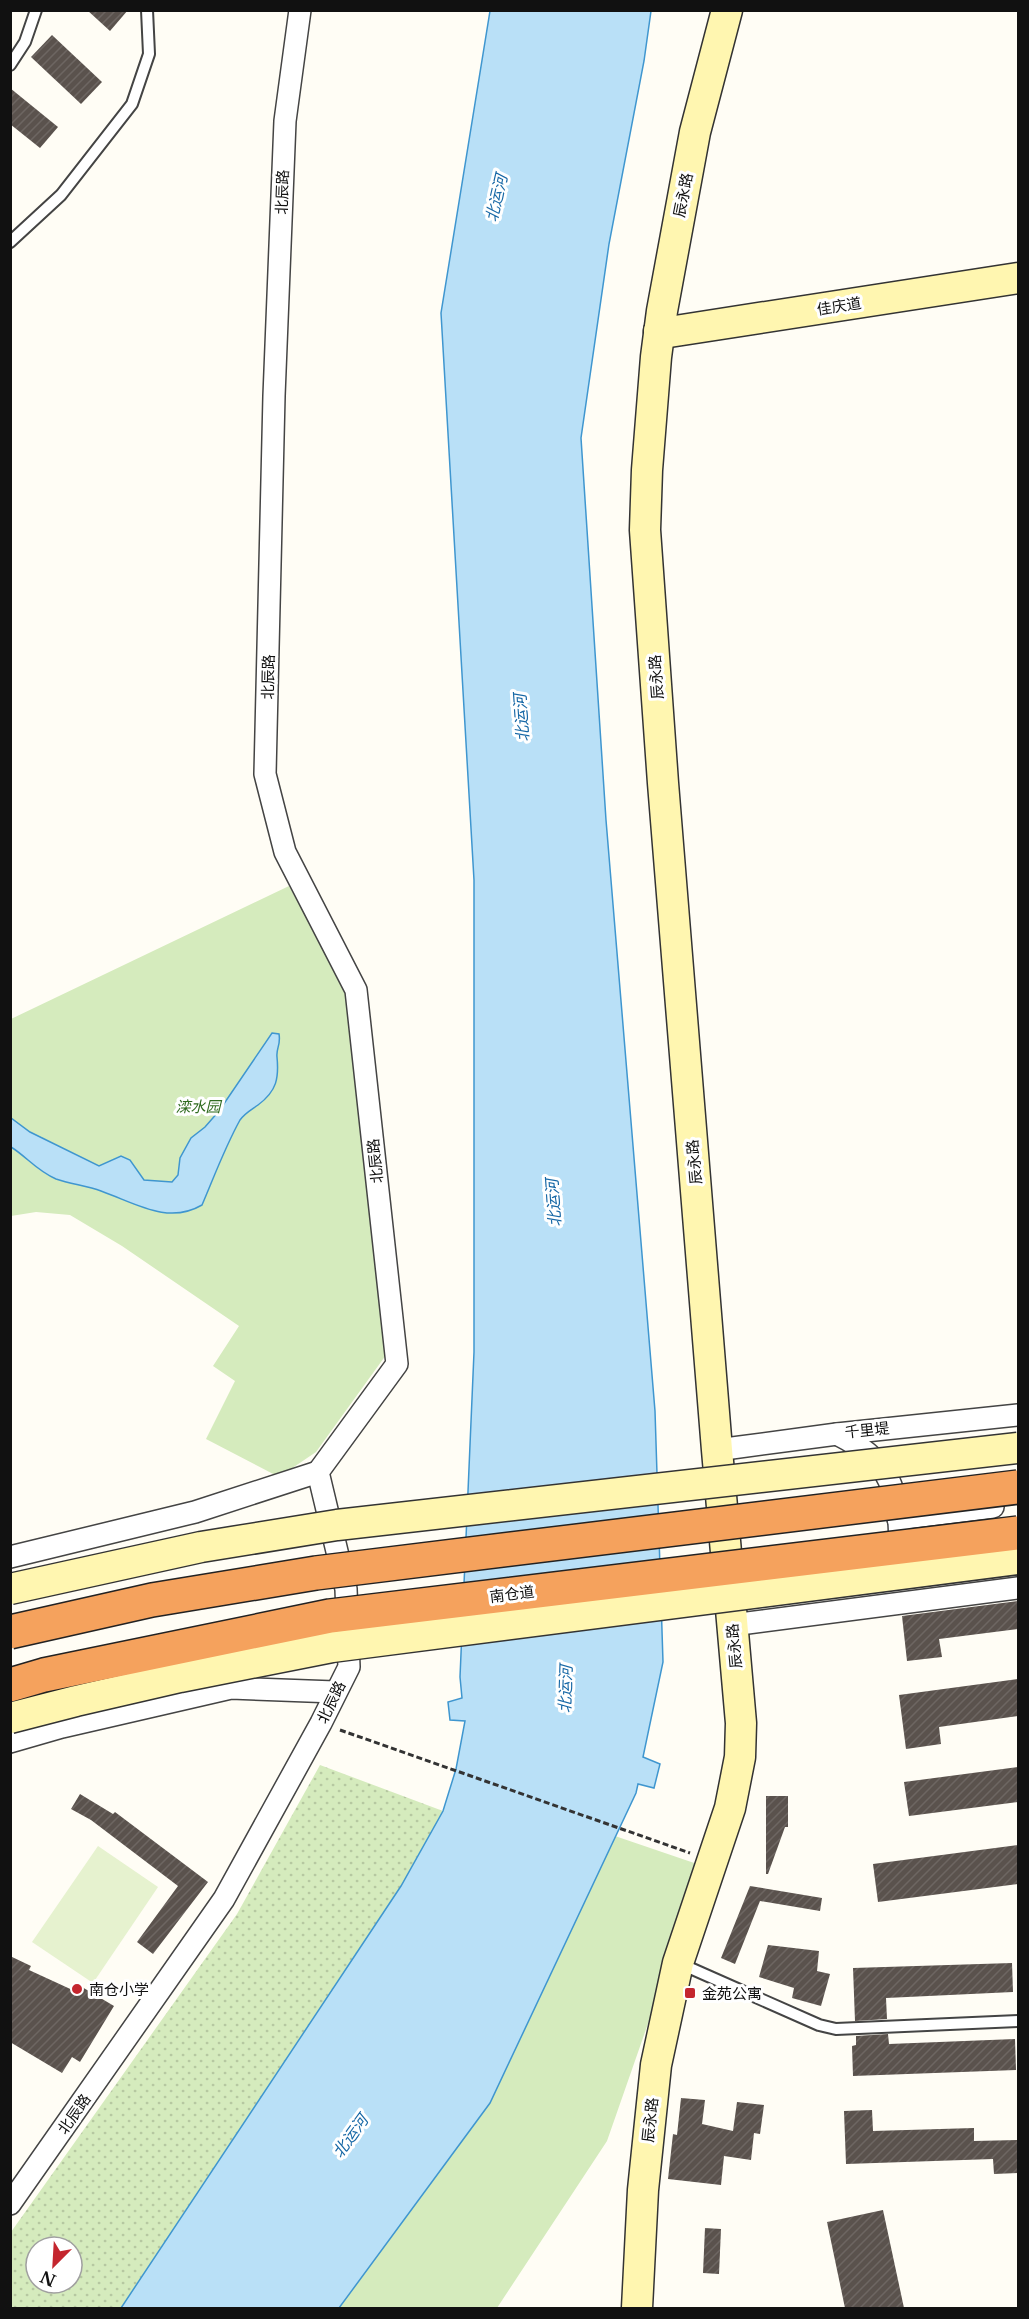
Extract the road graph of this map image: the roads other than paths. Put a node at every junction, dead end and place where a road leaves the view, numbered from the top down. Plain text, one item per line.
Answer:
1 (36, 10) edge
2 (147, 10) edge
3 (300, 10) edge
4 (727, 10) edge
5 (736, 10) edge
6 (10, 65) edge
7 (10, 242) edge
8 (1018, 266) edge
9 (1018, 278) edge
10 (672, 280) junction
11 (721, 318) junction
12 (668, 322) junction
13 (1018, 1415) edge
14 (837, 1434) junction
15 (1018, 1448) edge
16 (719, 1449) junction
17 (318, 1472) junction
18 (1018, 1487) edge
19 (1018, 1503) edge
20 (898, 1519) junction
21 (1018, 1533) edge
22 (10, 1557) edge
23 (1018, 1559) edge
24 (1018, 1588) edge
25 (10, 1589) edge
26 (854, 1610) junction
27 (740, 1629) junction
28 (10, 1632) edge
29 (10, 1685) edge
30 (335, 1692) junction
31 (10, 1719) edge
32 (10, 1742) edge
33 (681, 1964) junction
34 (1018, 2021) edge
35 (10, 2204) edge
36 (637, 2308) edge
37 (643, 2308) edge

1 - 6 lane
2 - 7 lane
3 - 17 street, 北辰路
4 - 10 main road, 辰永路
5 - 10 main road, 辰永路
8 - 11 main road, 佳庆道
9 - 11 main road, 佳庆道
10 - 11 main road
10 - 12 main road, 辰永路
11 - 12 main road, 佳庆道
12 - 16 main road, 辰永路
13 - 14 street, 千里堤
14 - 16 street, 千里堤
14 - 20 street
15 - 25 main road, bridge
16 - 27 main road, 辰永路
17 - 22 street
17 - 30 street, 北辰路
18 - 28 highway, bridge
19 - 20 street
20 - 26 street
21 - 29 highway, 南仓道, bridge
23 - 31 main road, bridge
24 - 26 street
26 - 27 street
27 - 33 main road, 辰永路
27 - 33 main road, 辰永路
30 - 32 street
30 - 35 street, 北辰路
33 - 34 lane
33 - 36 main road, 辰永路
33 - 37 main road, 辰永路

